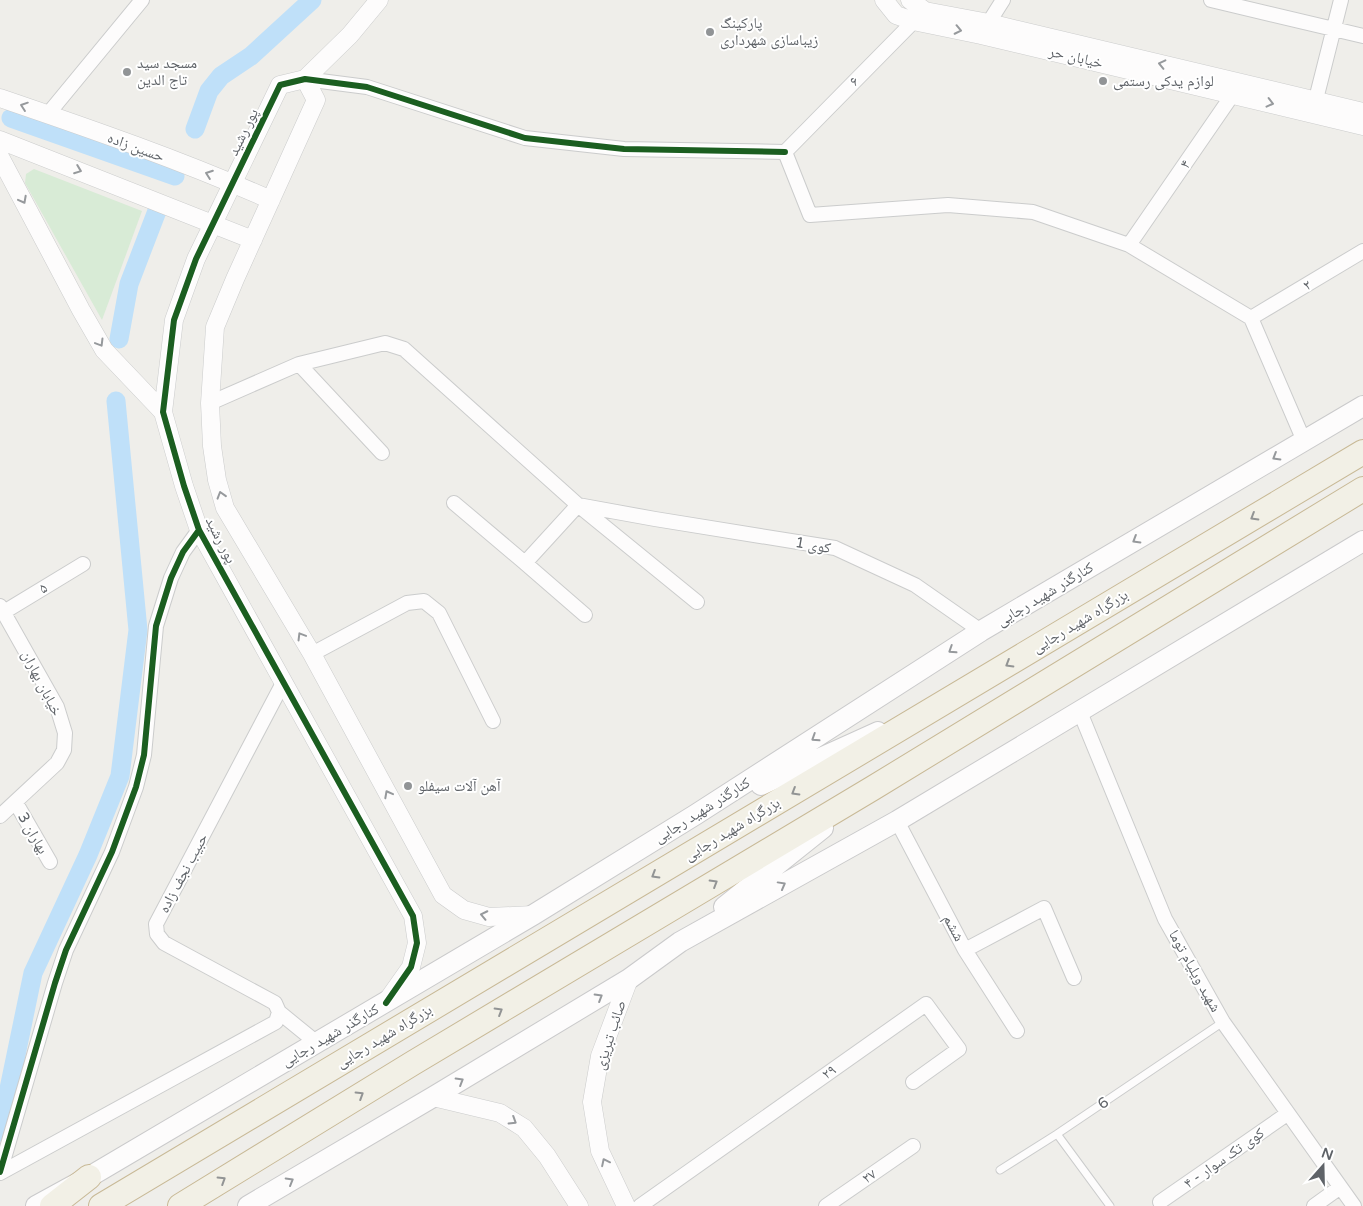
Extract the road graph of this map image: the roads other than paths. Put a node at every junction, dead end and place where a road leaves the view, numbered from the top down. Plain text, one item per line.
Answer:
1 (142, 0) edge
2 (379, 0) edge
3 (884, 0) edge
4 (910, 0) edge
5 (1003, 0) edge
6 (1211, 0) edge
7 (1341, 0) edge
8 (919, 16) junction
9 (985, 29) junction
10 (1334, 30) junction
11 (1363, 36) edge
12 (305, 79) junction
13 (1234, 88) junction
14 (0, 98) edge
15 (1314, 107) junction
16 (1363, 112) edge
17 (48, 114) junction
18 (1363, 126) edge
19 (0, 140) edge
20 (785, 152) junction
21 (0, 157) edge
22 (232, 183) junction
23 (271, 200) junction
24 (213, 223) junction
25 (253, 240) junction
26 (1129, 245) junction
27 (1363, 251) edge
28 (1251, 318) junction
29 (299, 364) junction
30 (210, 402) junction
31 (1363, 406) edge
32 (163, 412) junction
33 (1304, 441) junction
34 (1363, 452) edge
35 (382, 453) dead end
36 (1354, 494) edge
37 (454, 503) dead end
38 (578, 505) junction
39 (199, 530) junction
40 (1363, 542) edge
41 (525, 563) junction
42 (83, 564) dead end
43 (696, 602) dead end
44 (2, 609) edge
45 (584, 614) dead end
46 (981, 631) junction
47 (312, 654) junction
48 (284, 683) junction
49 (952, 698) junction
50 (1080, 712) junction
51 (493, 721) dead end
52 (873, 788) junction
53 (16, 803) junction
54 (694, 815) junction
55 (0, 816) edge
56 (897, 821) junction
57 (50, 862) dead end
58 (533, 915) junction
59 (680, 942) junction
60 (965, 950) junction
61 (628, 978) junction
62 (1074, 978) dead end
63 (386, 1003) junction
64 (279, 1012) junction
65 (1223, 1022) junction
66 (1016, 1031) dead end
67 (317, 1043) junction
68 (913, 1082) dead end
69 (433, 1097) junction
70 (1288, 1114) junction
71 (1057, 1134) junction
72 (913, 1146) dead end
73 (1000, 1170) dead end
74 (0, 1172) edge
75 (89, 1177) junction
76 (1339, 1188) junction
77 (1160, 1202) dead end
78 (36, 1206) edge
79 (52, 1206) edge
80 (101, 1206) edge
81 (180, 1206) edge
82 (248, 1206) edge
83 (579, 1206) edge
84 (626, 1206) edge
85 (640, 1206) edge
86 (826, 1206) edge
87 (1110, 1206) edge
88 (1314, 1206) edge
89 (1354, 1206) edge

1 - 17 street
2 - 12 street
3 - 8 street, خیابان حر
4 - 8 street, خیابان حر
5 - 9 street
6 - 10 street
7 - 10 street
8 - 9 street, خیابان حر
8 - 20 street, ۶
9 - 13 street, خیابان حر
10 - 11 street
10 - 15 street
12 - 20 street
12 - 22 street, پور رشید
12 - 23 street, پور رشید
13 - 15 street, خیابان حر
13 - 26 street, ۴
17 -> 14 street, حسین زاده
15 - 16 street, خیابان حر
15 - 18 street, خیابان حر
22 -> 17 street, حسین زاده
19 -> 24 street
20 - 26 street
21 -> 32 street
22 - 23 street, حسین زاده
22 - 24 street, پور رشید
23 - 25 street, پور رشید
24 - 25 street
24 - 32 street, پور رشید
25 - 30 street, پور رشید
26 - 28 street
27 - 28 street, ۲
28 - 33 street
29 - 30 street
29 - 35 street
29 - 38 street
47 -> 30 street, پور رشید
31 - 33 main road, کنارگذر شهید رجایی
32 - 39 street, پور رشید
33 -> 46 main road, کنارگذر شهید رجایی
34 -> 49 highway, بزرگراه شهید رجایی
36 - 52 highway
37 - 41 street
38 - 41 street
38 - 43 street
38 - 46 street, کوی 1
39 - 48 street, پور رشید
39 - 74 street
40 - 50 main road
41 - 45 street
42 - 44 street, ۵
44 - 53 street, خیابان بهاران
46 -> 54 main road, کنارگذر شهید رجایی
47 - 51 street
58 -> 47 street, پور رشید
48 - 63 street, پور رشید
48 - 64 street, حبیب نجف زاده
49 - 54 main road
49 -> 80 highway, بزرگراه شهید رجایی
50 - 56 main road
50 - 65 street, شهید ویلیام توما
52 - 59 main road
81 -> 52 highway
53 - 55 street
53 - 57 street, بهاران 3
54 - 58 main road, کنارگذر شهید رجایی
59 -> 56 main road
56 - 60 street, ششم
58 - 63 main road, کنارگذر شهید رجایی
59 - 61 main road
60 - 62 street
60 - 66 street, ششم
69 -> 61 main road
84 -> 61 street, صائب تبریزی
63 - 67 main road, کنارگذر شهید رجایی
64 - 67 street
64 - 74 street
65 - 70 street, شهید ویلیام توما
65 - 71 lane, 6
67 - 75 main road, کنارگذر شهید رجایی
68 - 85 street, ۲۹
82 -> 69 main road
69 -> 83 street
70 - 76 street, شهید ویلیام توما
70 - 77 street, ۴ - کوی تک سوار
71 - 73 lane, 6
71 - 87 lane
72 - 86 street, ۲۷
75 - 78 main road, کنارگذر شهید رجایی
75 - 79 highway
76 - 88 street
76 - 89 street, شهید ویلیام توما

